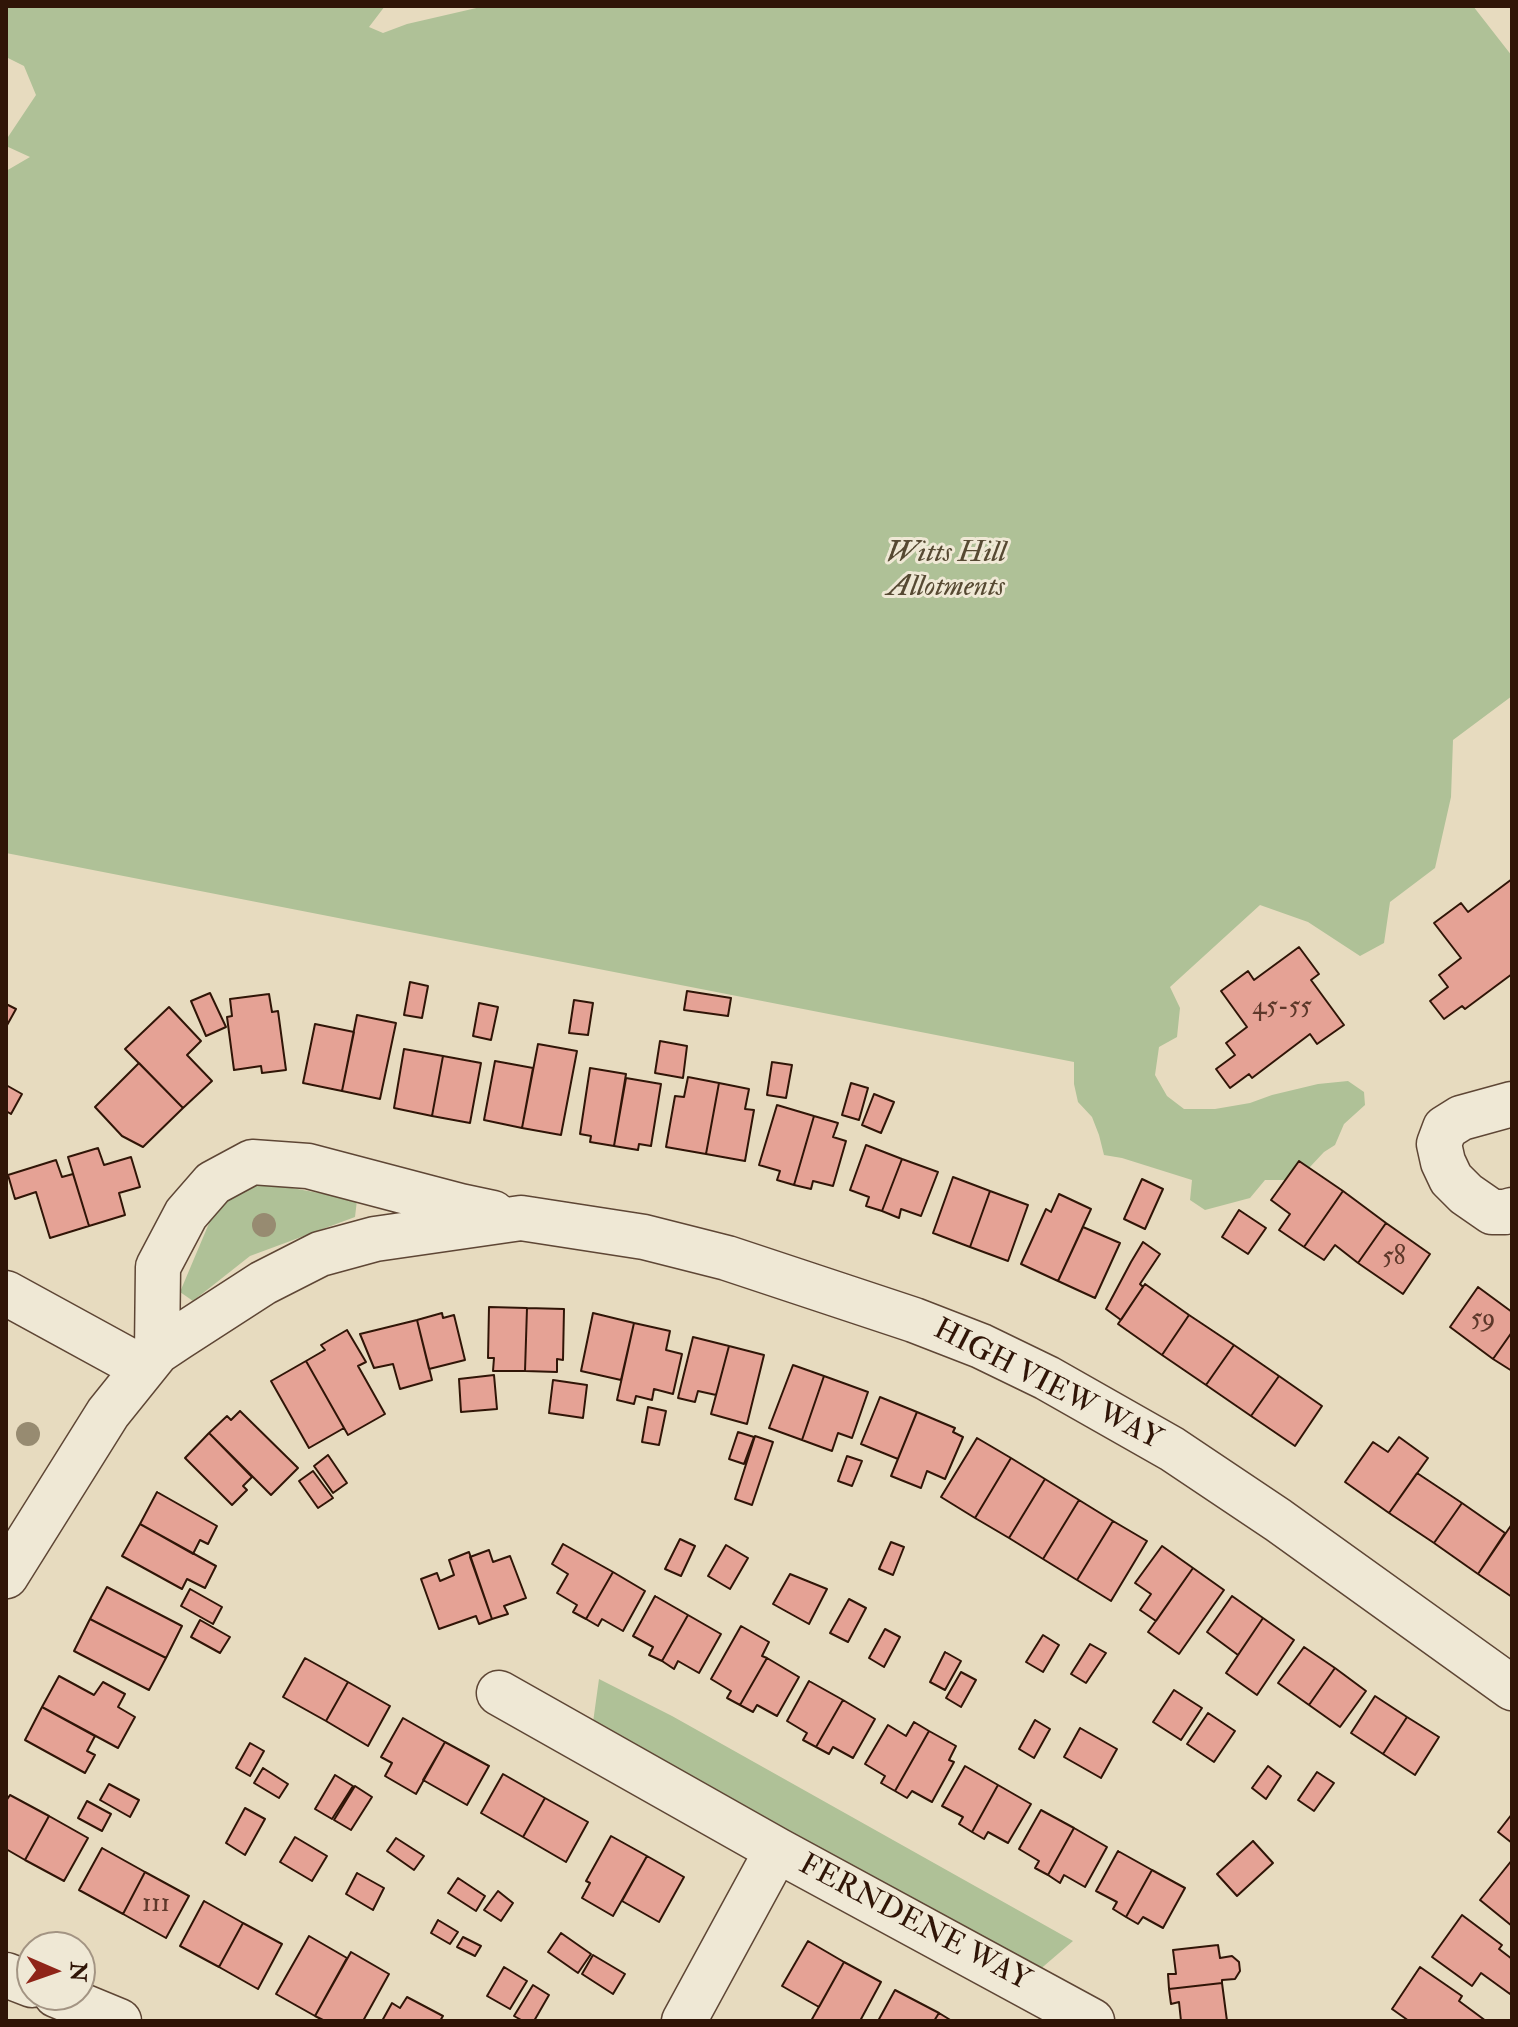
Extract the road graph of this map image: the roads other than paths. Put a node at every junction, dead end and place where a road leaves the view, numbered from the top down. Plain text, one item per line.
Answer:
1 (1512, 1104) edge
2 (1512, 1210) edge
3 (521, 1218) junction
4 (6, 1293) edge
5 (150, 1360) junction
6 (6, 1576) edge
7 (1512, 1688) edge
8 (499, 1693) dead end
9 (777, 1850) junction
10 (95, 2011) edge
11 (119, 2021) edge
12 (684, 2021) edge
13 (1092, 2021) edge

1 - 2 street
3 - 5 street, HIGH VIEW WAY
3 - 5 street, HIGH VIEW WAY
3 - 7 street, HIGH VIEW WAY
4 - 5 street
5 - 6 street, HIGH VIEW WAY
8 - 9 street, FERNDENE WAY
9 - 12 street, FERNDENE WAY
9 - 13 street, FERNDENE WAY
10 - 11 street

